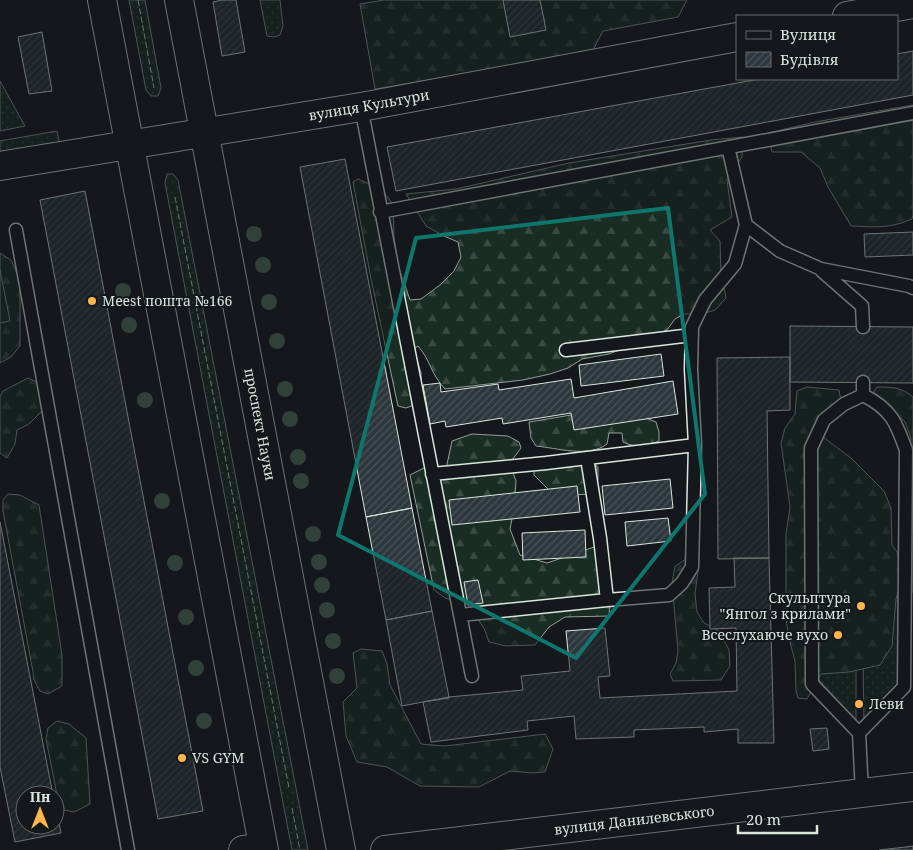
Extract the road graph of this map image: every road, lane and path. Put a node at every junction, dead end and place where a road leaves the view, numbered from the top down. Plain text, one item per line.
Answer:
1 (102, 0) edge
2 (179, 0) edge
3 (913, 4) edge
4 (852, 15) edge
5 (736, 37) edge
6 (361, 106) junction
7 (913, 113) edge
8 (204, 133) junction
9 (130, 144) junction
10 (728, 147) junction
11 (0, 166) edge
12 (380, 212) junction
13 (746, 225) junction
14 (16, 230) dead end
15 (820, 269) junction
16 (912, 287) edge
17 (863, 327) dead end
18 (692, 336) junction
19 (566, 350) dead end
20 (863, 382) dead end
21 (863, 395) junction
22 (695, 445) junction
23 (587, 458) junction
24 (432, 474) junction
25 (607, 600) junction
26 (460, 615) junction
27 (472, 676) dead end
28 (860, 733) junction
29 (913, 787) edge
30 (862, 793) junction
31 (256, 849) edge
32 (128, 850) edge
33 (341, 850) edge
34 (385, 850) edge

1 - 9 main road
2 - 8 main road, проспект Науки
3 - 4 main road
5 - 6 main road, вулиця Культури
6 - 8 main road, вулиця Культури
6 - 12 lane
7 - 10 lane
8 - 9 main road, вулиця Культури
8 - 33 main road, проспект Науки
9 - 11 main road, вулиця Культури
9 - 31 main road
10 - 12 lane
10 - 13 lane
12 - 24 lane
13 - 15 lane
13 - 18 lane
14 - 32 lane
15 - 16 lane
15 - 17 lane
18 - 19 lane
18 - 22 lane
20 - 21 lane
21 - 28 lane
21 - 28 lane
22 - 23 lane
22 - 25 lane
23 - 24 lane
23 - 25 lane
24 - 26 lane
25 - 26 lane
26 - 27 lane
28 - 30 lane
29 - 30 main road, вулиця Данилевського
30 - 34 main road, вулиця Данилевського

